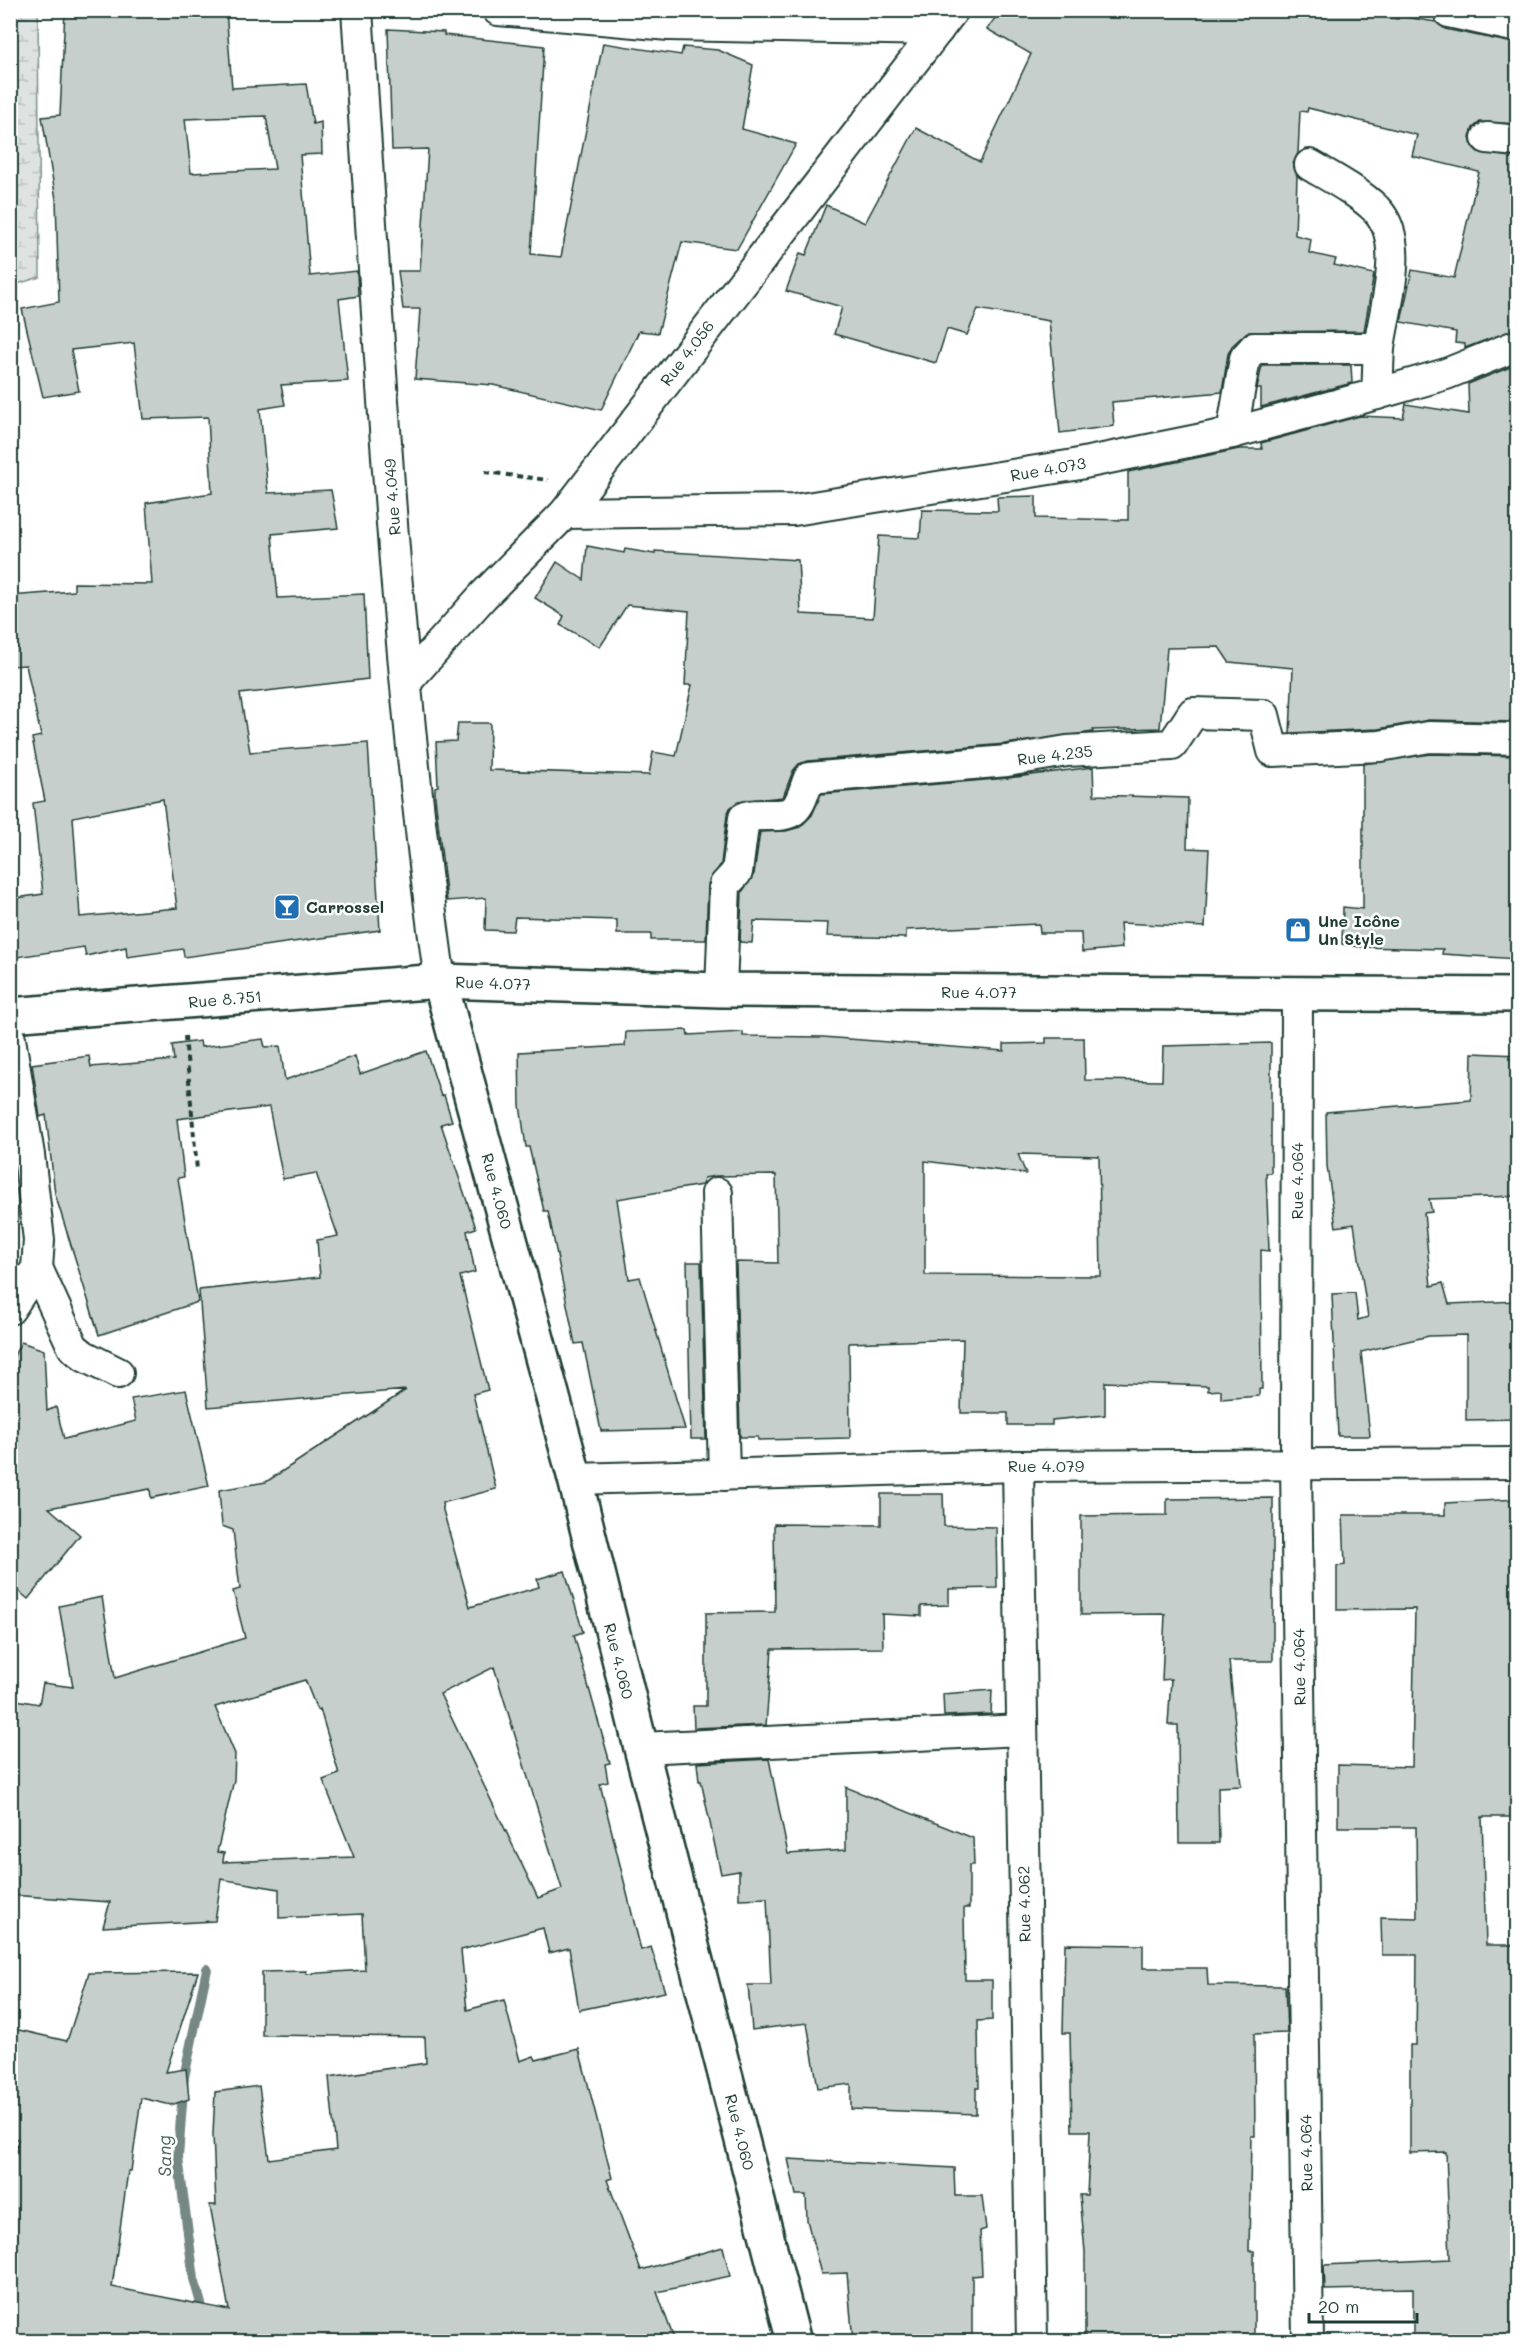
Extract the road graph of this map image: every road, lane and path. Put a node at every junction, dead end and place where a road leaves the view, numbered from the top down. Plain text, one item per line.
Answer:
1 (357, 10) edge
2 (498, 10) edge
3 (1449, 12) edge
4 (669, 18) edge
5 (945, 20) edge
6 (1518, 27) edge
7 (1487, 138) dead end
8 (1518, 141) edge
9 (1311, 165) dead end
10 (1518, 345) edge
11 (1379, 348) junction
12 (1377, 394) junction
13 (1232, 433) junction
14 (485, 472) dead end
15 (588, 483) junction
16 (565, 513) junction
17 (406, 682) junction
18 (1518, 739) edge
19 (440, 981) junction
20 (721, 990) junction
21 (1297, 993) junction
22 (1518, 995) edge
23 (183, 1002) junction
24 (10, 1015) edge
25 (10, 1039) edge
26 (197, 1170) dead end
27 (717, 1193) dead end
28 (37, 1268) junction
29 (10, 1309) edge
30 (118, 1373) dead end
31 (1518, 1463) edge
32 (1296, 1465) junction
33 (1018, 1466) junction
34 (724, 1474) junction
35 (575, 1479) junction
36 (1022, 1730) junction
37 (641, 1748) junction
38 (794, 2342) edge
39 (1032, 2342) edge
40 (1308, 2342) edge

1 - 17 street, Rue 4.049
2 - 4 street
3 - 6 street
4 - 5 street
5 - 15 street, Rue 4.056
7 - 8 street
9 - 11 street
10 - 12 street, Rue 4.073
11 - 12 street
11 - 13 street
12 - 13 street, Rue 4.073
13 - 16 street, Rue 4.073
14 - 15 path
15 - 16 street, Rue 4.056
16 - 17 street, Rue 4.056
17 - 19 street, Rue 4.049
18 - 20 street, Rue 4.235
19 - 20 main road, Rue 4.077
19 - 23 main road, Rue 8.751
19 - 35 main road, Rue 4.060
20 - 21 main road, Rue 4.077
21 - 22 main road, Rue 4.077
21 - 32 street, Rue 4.064
23 - 24 main road, Rue 8.751
23 - 26 path
25 - 28 street
27 - 34 street
28 - 29 street
28 - 30 street
31 - 32 street, Rue 4.079
32 - 33 street, Rue 4.079
32 - 40 street, Rue 4.064
33 - 34 street, Rue 4.079
33 - 36 street, Rue 4.062
34 - 35 street, Rue 4.079
35 - 37 main road, Rue 4.060
36 - 37 street
36 - 39 street, Rue 4.062
37 - 38 main road, Rue 4.060

